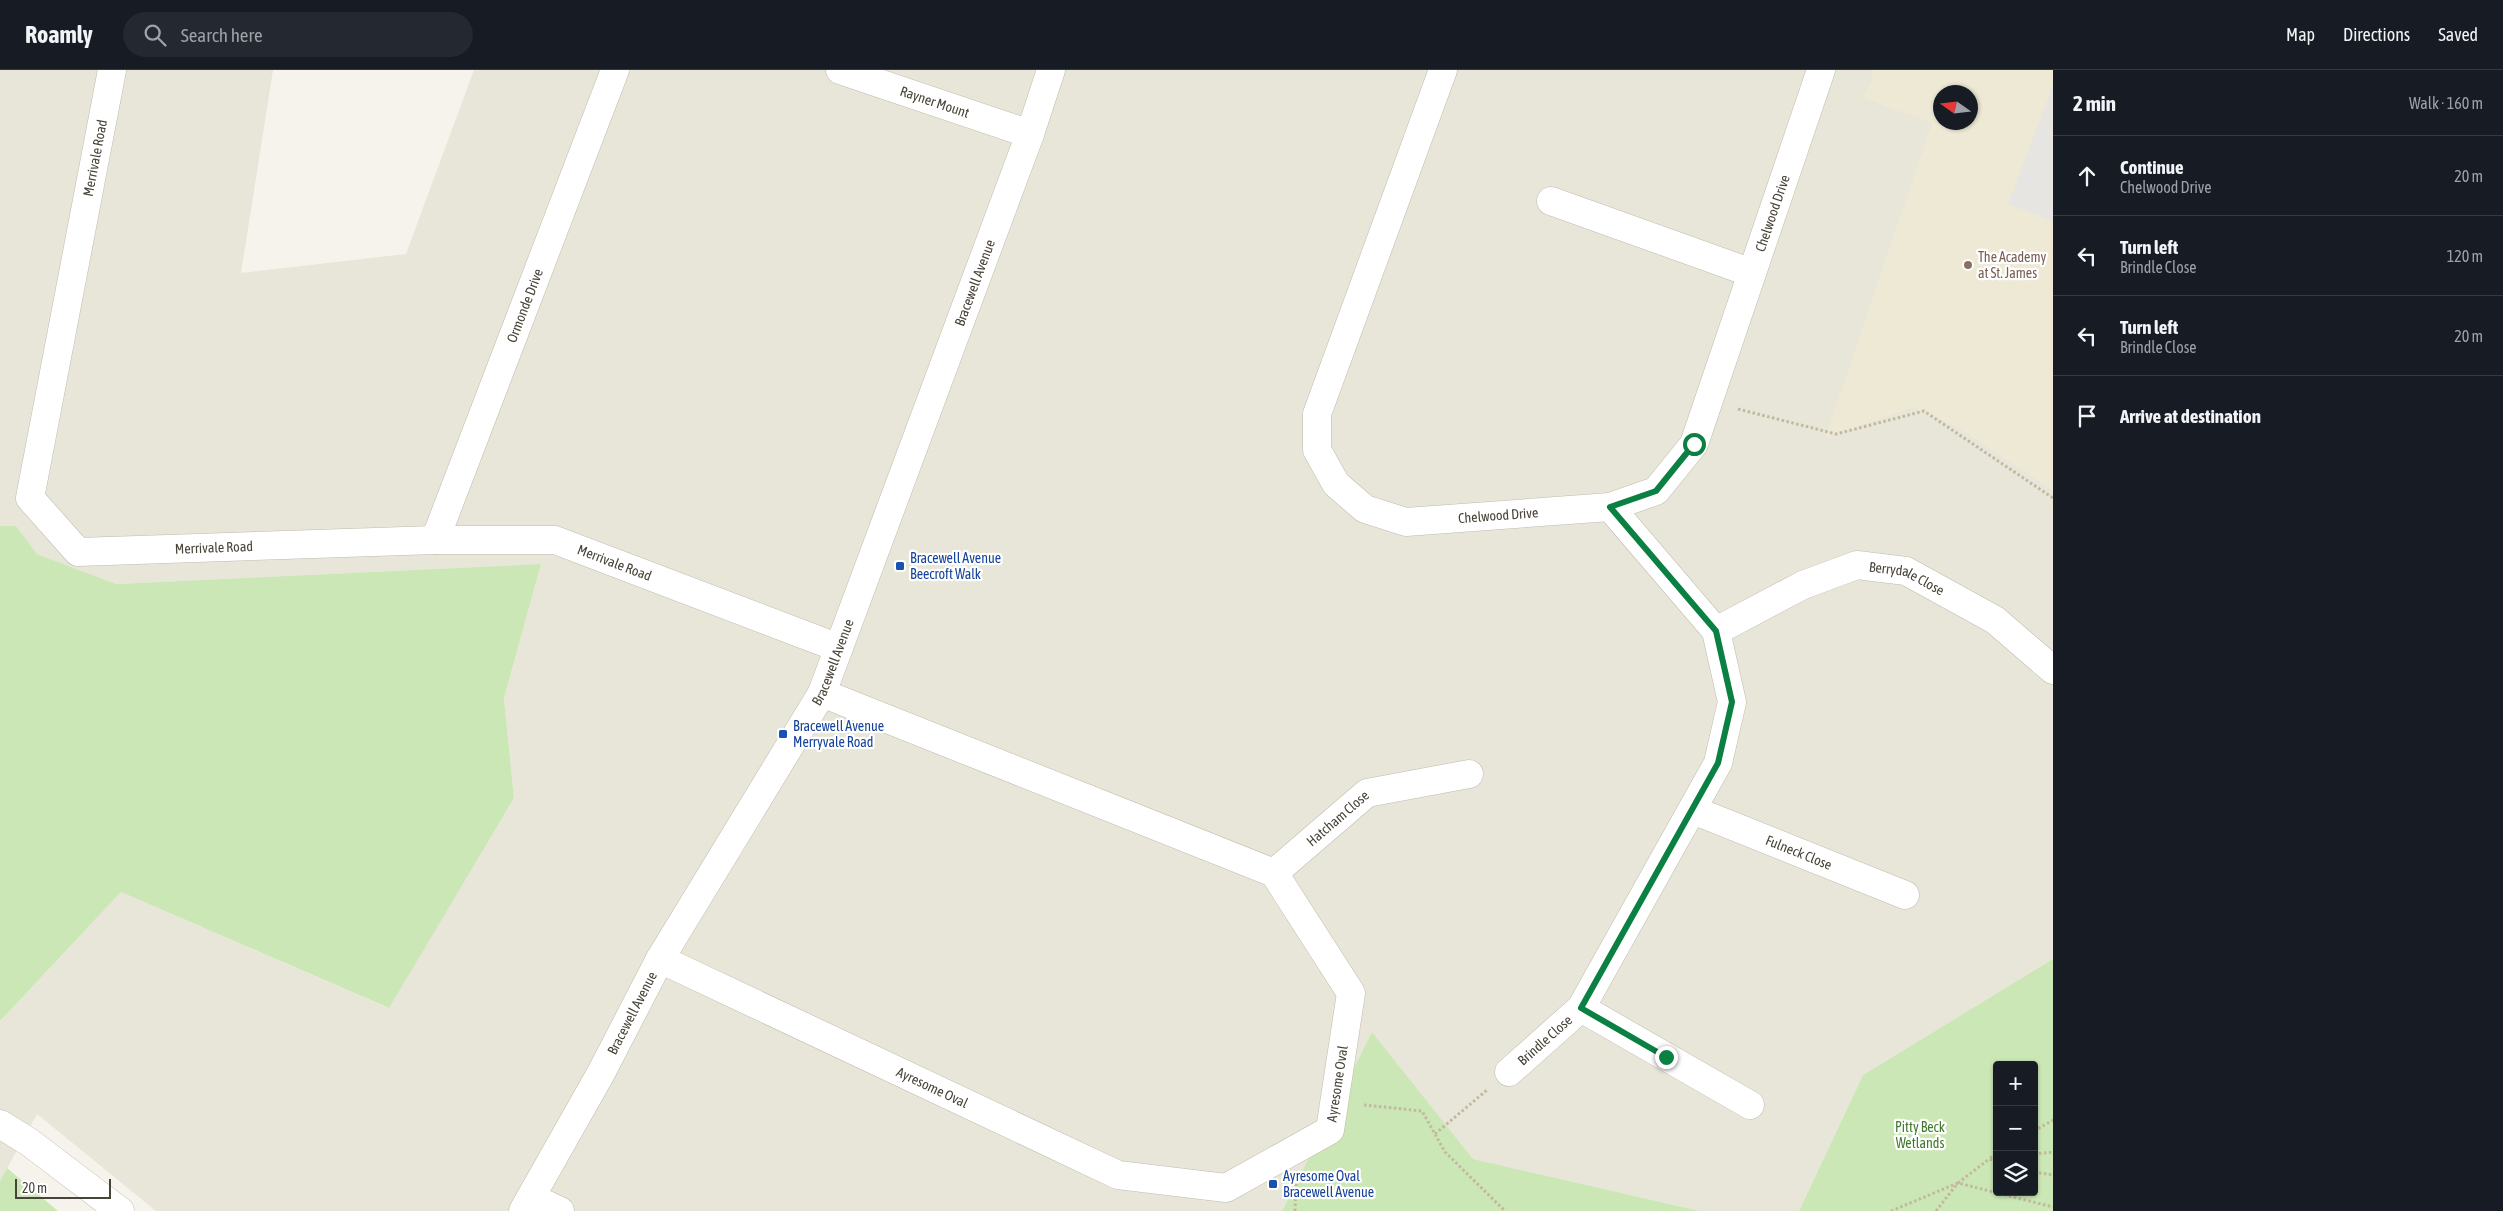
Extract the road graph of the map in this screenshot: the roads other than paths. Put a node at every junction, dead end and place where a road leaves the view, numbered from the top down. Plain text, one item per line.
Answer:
1 (112, 70) edge
2 (615, 70) edge
3 (840, 70) edge
4 (1051, 70) edge
5 (1443, 70) edge
6 (1821, 70) edge
7 (1030, 134) junction
8 (1551, 200) dead end
9 (1752, 273) junction
10 (1610, 507) junction
11 (435, 540) junction
12 (1716, 631) junction
13 (838, 648) junction
14 (2053, 670) edge
15 (822, 693) junction
16 (1469, 774) dead end
17 (1693, 810) junction
18 (1274, 873) junction
19 (1905, 895) dead end
20 (660, 959) junction
21 (1581, 1008) junction
22 (1509, 1072) road end
23 (1750, 1105) dead end
24 (0, 1124) edge
25 (527, 1204) edge
26 (120, 1211) edge
27 (560, 1211) edge

1 - 11 street, Merrivale Road
2 - 11 street, Ormonde Drive
3 - 7 street, Rayner Mount
4 - 7 street, Bracewell Avenue
5 - 10 street, Chelwood Drive
6 - 9 street, Chelwood Drive
7 - 13 street, Bracewell Avenue
8 - 9 street
9 - 10 street, Chelwood Drive
10 - 12 street, Brindle Close
11 - 13 street, Merrivale Road
12 - 14 street, Berrydale Close
12 - 17 street, Brindle Close
13 - 15 street, Bracewell Avenue
15 - 18 street
15 - 20 street, Bracewell Avenue
16 - 18 street, Hatcham Close
17 - 19 street, Fulneck Close
17 - 21 street, Brindle Close
18 - 20 street, Ayresome Oval
20 - 25 street, Bracewell Avenue
21 - 22 street, Brindle Close
21 - 23 street, Brindle Close
24 - 26 street
25 - 27 street

